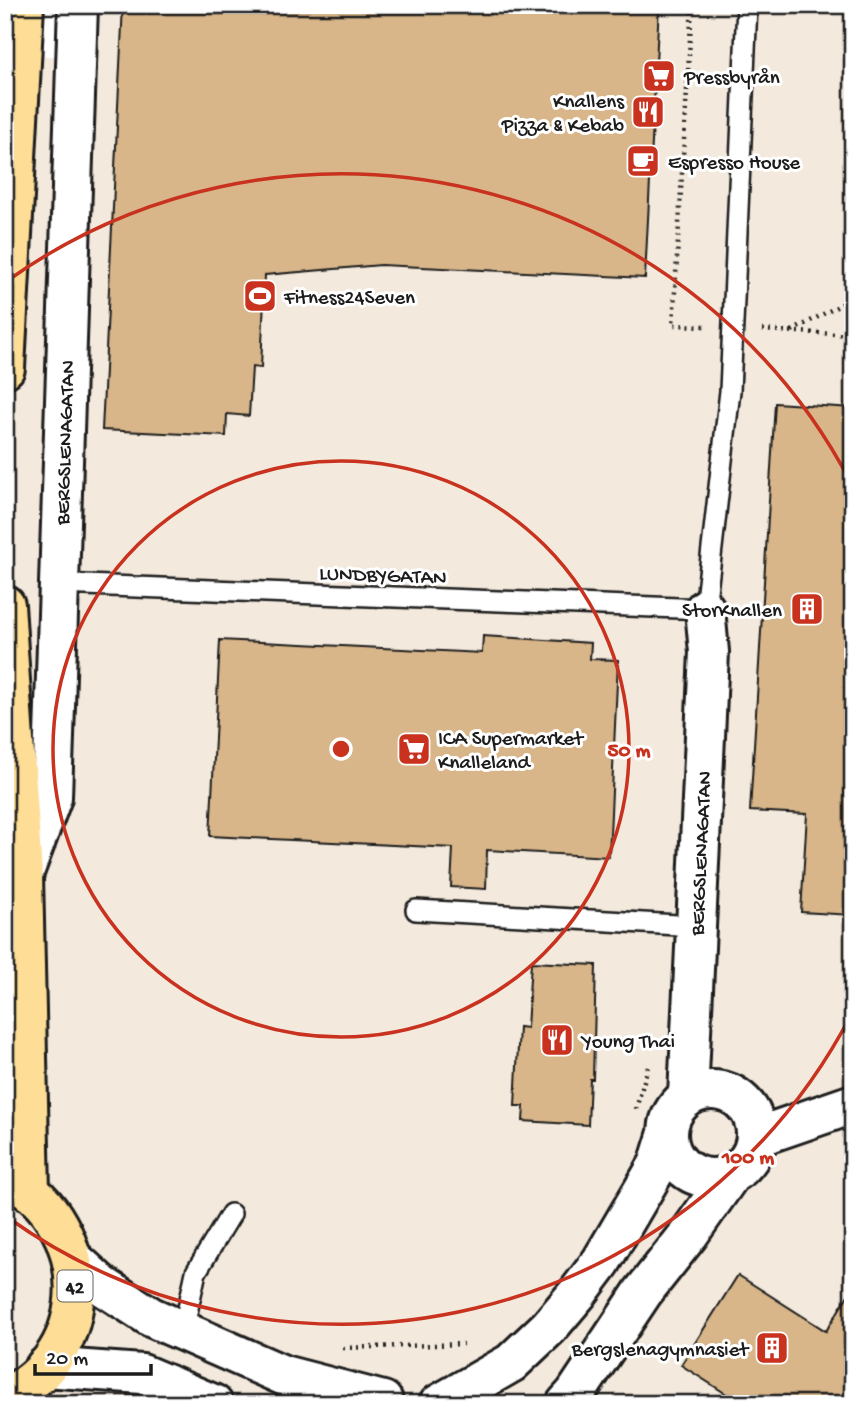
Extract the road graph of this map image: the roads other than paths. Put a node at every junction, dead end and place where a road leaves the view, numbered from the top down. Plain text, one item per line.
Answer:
1 (24, 5) edge
2 (78, 5) edge
3 (747, 5) edge
4 (5, 369) edge
5 (59, 584) junction
6 (5, 605) edge
7 (705, 609) junction
8 (23, 875) junction
9 (416, 910) dead end
10 (695, 926) junction
11 (688, 1096) junction
12 (853, 1104) edge
13 (668, 1133) junction
14 (757, 1137) junction
15 (731, 1174) junction
16 (18, 1184) edge
17 (231, 1214) dead end
18 (72, 1258) junction
19 (183, 1331) junction
20 (45, 1367) junction
21 (5, 1396) edge
22 (381, 1402) edge
23 (212, 1404) edge
24 (437, 1404) edge
25 (566, 1404) edge

1 - 4 main road
2 - 5 street, BERGSLENAGATAN
3 - 7 lane
5 - 7 lane, LUNDBYGATAN
5 - 8 street, BERGSLENAGATAN
6 - 8 main road, 42
7 - 10 street, BERGSLENAGATAN
8 - 16 main road, 42
9 - 10 lane
10 - 11 street, BERGSLENAGATAN
11 - 13 street
11 - 14 street
12 - 14 street
13 - 15 street
13 - 24 street
14 - 15 street
15 - 25 street
16 - 18 main road, 42
17 - 19 lane
18 - 19 street
18 - 20 main road, 42
19 - 22 street
20 - 21 main road, 42
20 - 23 street
22 - 24 street

